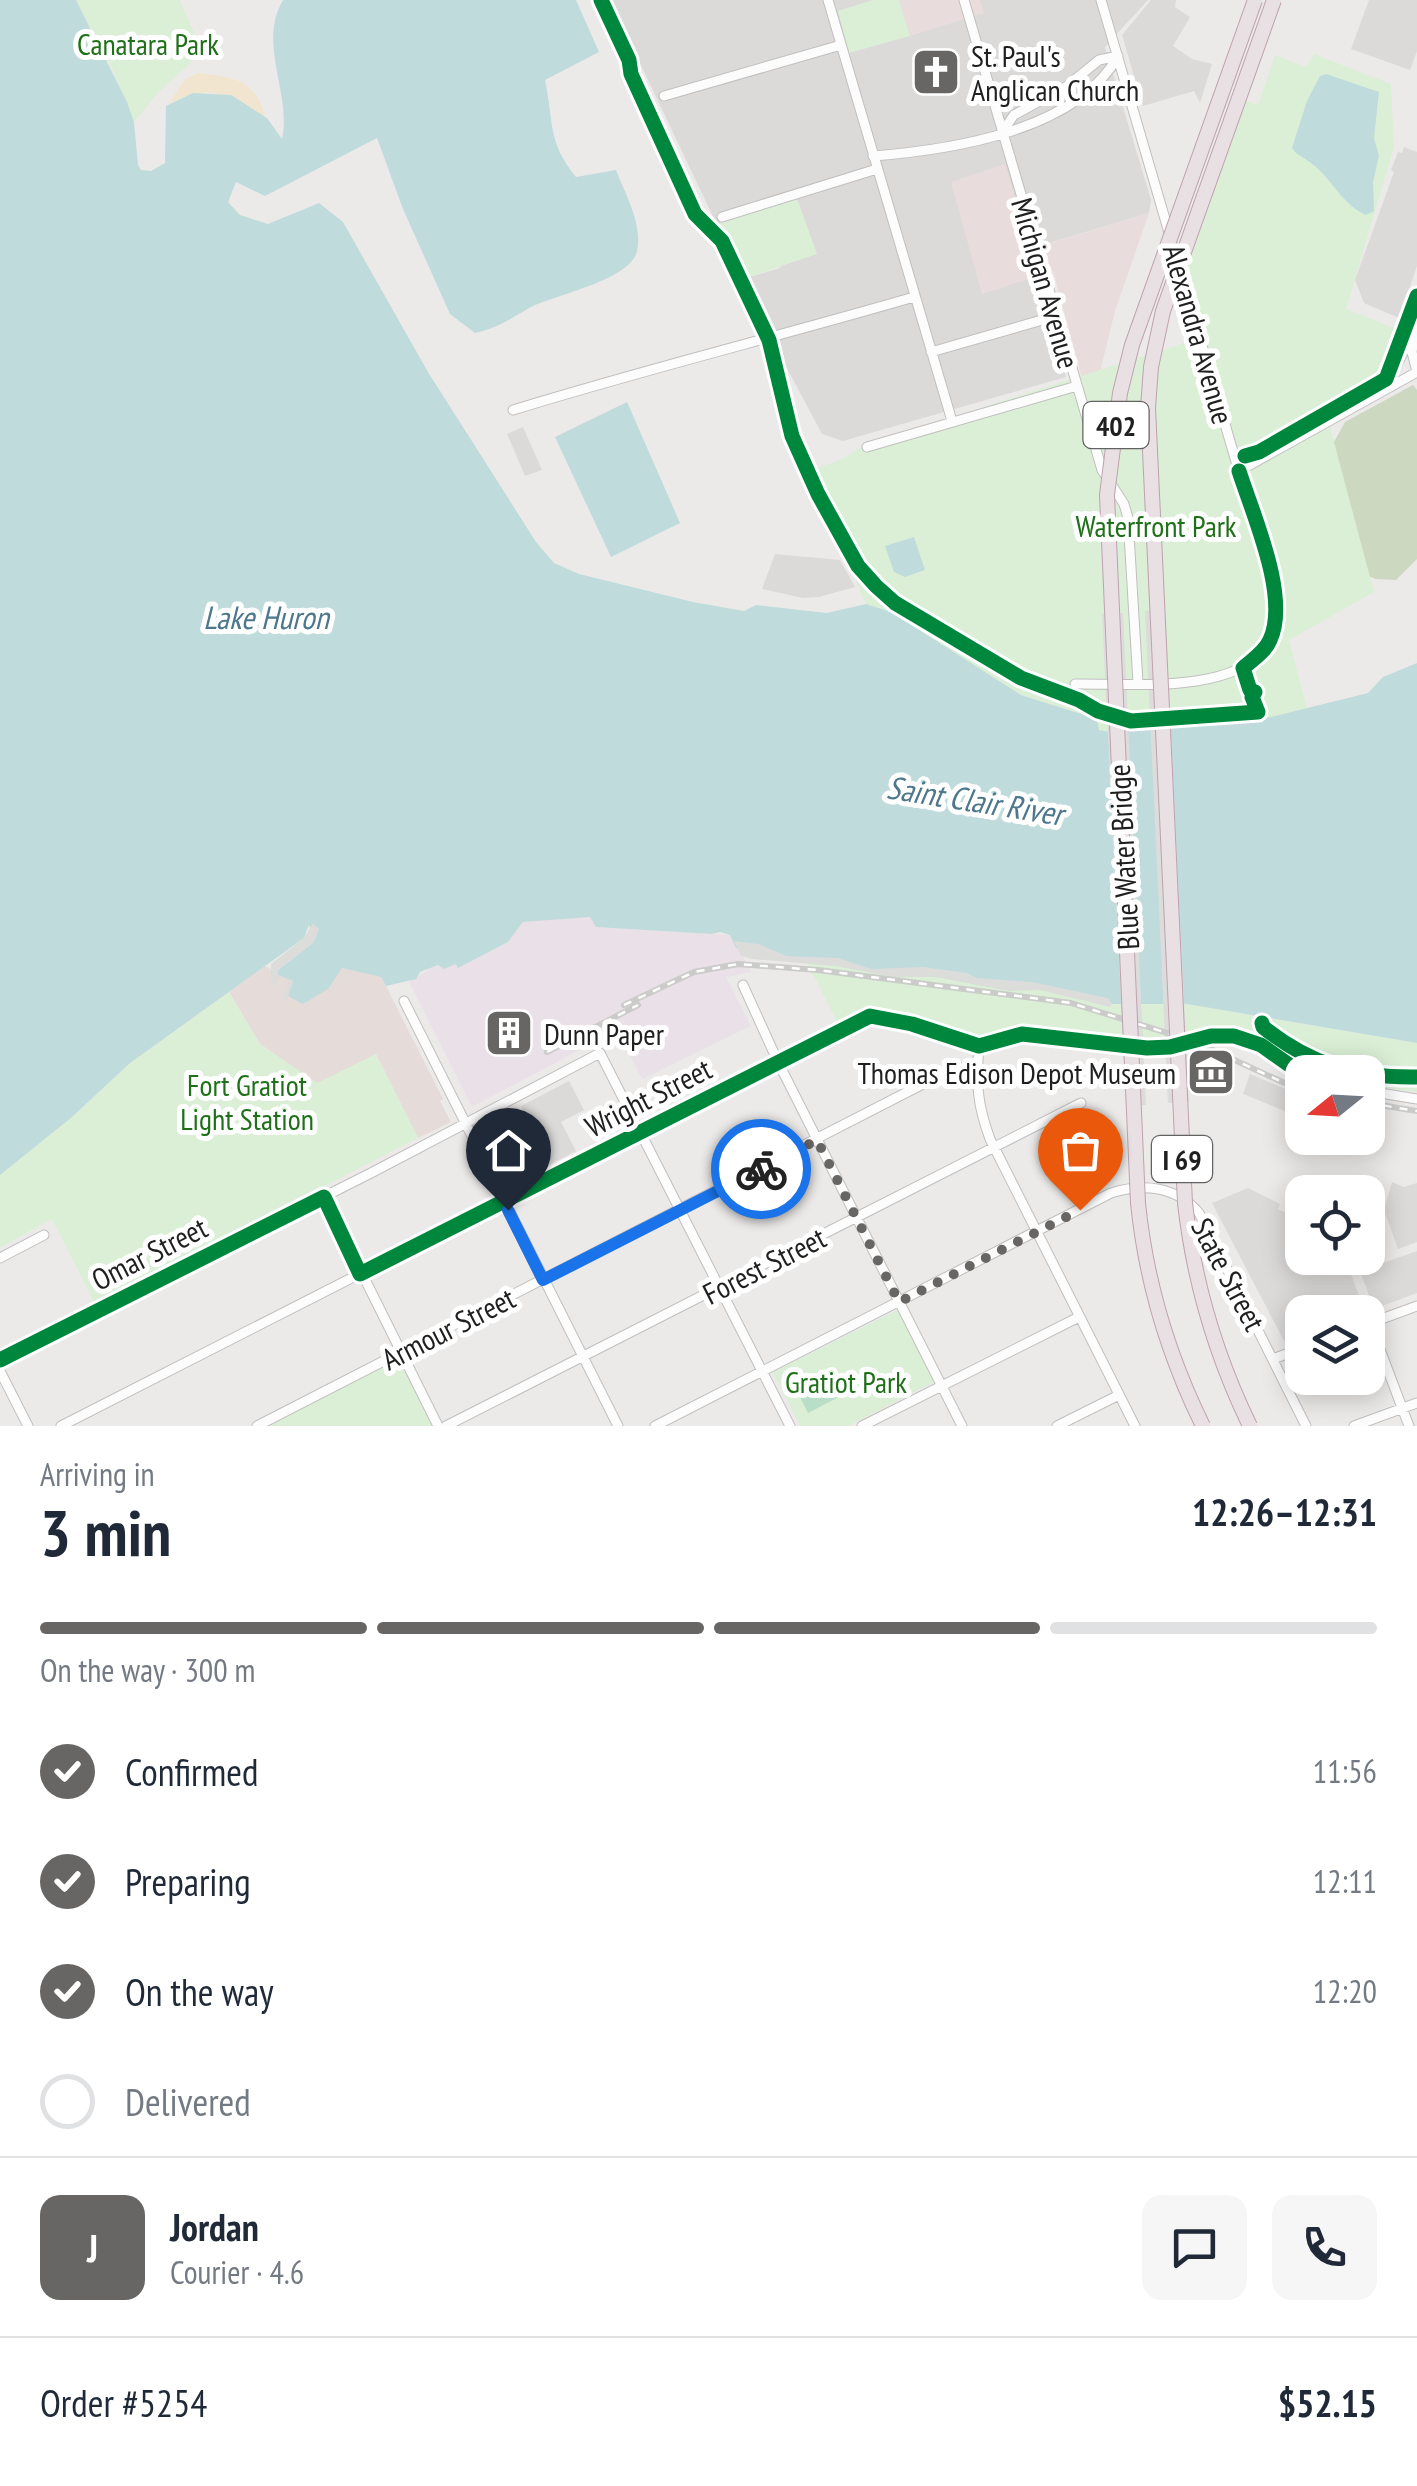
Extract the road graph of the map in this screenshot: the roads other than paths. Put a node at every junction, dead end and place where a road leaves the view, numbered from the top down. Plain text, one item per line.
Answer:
1 (830, 0) edge
2 (964, 0) edge
3 (1101, 0) edge
4 (1254, 0) edge
5 (1274, 0) edge
6 (841, 45) junction
7 (1118, 56) junction
8 (1075, 80) junction
9 (1082, 94) junction
10 (664, 96) dead end
11 (1044, 99) junction
12 (1052, 114) junction
13 (1002, 132) junction
14 (873, 156) junction
15 (877, 170) junction
16 (722, 217) dead end
17 (914, 297) junction
18 (1056, 316) junction
19 (1417, 322) edge
20 (1412, 335) junction
21 (931, 352) junction
22 (1417, 372) edge
23 (1077, 386) junction
24 (1384, 390) junction
25 (513, 410) dead end
26 (952, 421) junction
27 (867, 447) dead end
28 (1240, 471) junction
29 (1138, 682) junction
30 (1075, 684) dead end
31 (1125, 872) joint
32 (1170, 882) joint
33 (743, 984) dead end
34 (404, 1001) dead end
35 (979, 1046) junction
36 (778, 1062) junction
37 (1285, 1062) edge
38 (958, 1066) dead end
39 (1385, 1094) edge
40 (1417, 1099) edge
41 (1081, 1103) dead end
42 (467, 1122) junction
43 (641, 1133) junction
44 (817, 1140) junction
45 (995, 1148) junction
46 (324, 1197) junction
47 (504, 1200) junction
48 (680, 1210) junction
49 (857, 1218) junction
50 (1037, 1232) junction
51 (44, 1234) dead end
52 (0, 1258) edge
53 (360, 1274) junction
54 (543, 1280) junction
55 (720, 1288) junction
56 (899, 1302) junction
57 (1417, 1306) edge
58 (1079, 1316) junction
59 (1385, 1318) edge
60 (400, 1352) junction
61 (1285, 1354) edge
62 (582, 1357) junction
63 (1273, 1359) junction
64 (0, 1360) edge
65 (1385, 1365) edge
66 (0, 1371) edge
67 (762, 1372) junction
68 (942, 1386) junction
69 (1119, 1395) junction
70 (1417, 1403) edge
71 (1402, 1408) junction
72 (28, 1426) edge
73 (61, 1426) edge
74 (256, 1426) edge
75 (438, 1426) edge
76 (446, 1426) edge
77 (618, 1426) edge
78 (654, 1426) edge
79 (790, 1426) edge
80 (862, 1426) edge
81 (962, 1426) edge
82 (1057, 1426) edge
83 (1135, 1426) edge
84 (1203, 1426) edge
85 (1250, 1426) edge
86 (1306, 1426) edge
87 (1354, 1426) edge
88 (1409, 1426) edge

1 - 6 street
2 - 13 street, Michigan Avenue
3 - 7 street, Alexandra Avenue
4 - 31 highway, Blue Water Bridge / 402, bridge
5 - 32 highway, Blue Water Bridge / 402, bridge
6 - 10 street
6 - 14 street
7 - 8 street
7 - 9 street
7 - 28 street, Alexandra Avenue
8 - 9 street
8 - 11 street
9 - 12 street
11 - 12 street
11 - 13 street
12 - 13 street
13 - 14 street
13 - 18 street, Michigan Avenue
14 - 15 street
15 - 16 street
15 - 17 street
17 - 21 street
17 - 25 street
18 - 21 street
18 - 23 street, Michigan Avenue
19 - 20 street
20 - 22 street
20 - 24 street
21 - 26 street
22 - 24 street
23 - 26 street
23 - 29 street, Michigan Avenue
24 - 28 street
26 - 27 street
28 - 29 street, Alexandra Avenue
29 - 30 street, Alexandra Avenue
31 - 84 highway, Blue Water Bridge / I 69, bridge
32 - 85 highway, Blue Water Bridge / I 69, bridge
33 - 36 street
34 - 42 street
35 - 36 street, Wright Street
35 - 37 street
35 - 45 street
36 - 43 street, Wright Street
36 - 44 street
38 - 44 street, Armour Street
39 - 40 street
41 - 45 street, Forest Street
42 - 43 street, Omar Street
42 - 46 street, Omar Street
42 - 47 street
43 - 47 street, Wright Street
43 - 48 street
44 - 48 street, Armour Street
44 - 49 street
45 - 49 street, Forest Street
45 - 50 street
46 - 53 street
46 - 64 street, Omar Street
47 - 53 street, Wright Street
47 - 54 street
48 - 54 street, Armour Street
48 - 55 street
49 - 55 street, Forest Street
49 - 56 street
50 - 56 street
50 - 58 street
50 - 63 street, State Street
51 - 52 street
53 - 60 street
53 - 73 street, Wright Street
54 - 60 street, Armour Street
54 - 62 street
55 - 62 street, Forest Street
55 - 67 street
56 - 67 street
56 - 68 street
57 - 59 street
58 - 68 street
58 - 69 street
60 - 74 street, Armour Street
60 - 75 street
61 - 63 street
62 - 76 street, Forest Street
62 - 77 street
63 - 86 street, State Street
65 - 71 street
66 - 72 street
67 - 78 street
67 - 79 street
68 - 80 street
68 - 81 street
69 - 82 street
69 - 83 street
70 - 71 street
71 - 87 street
71 - 88 street

